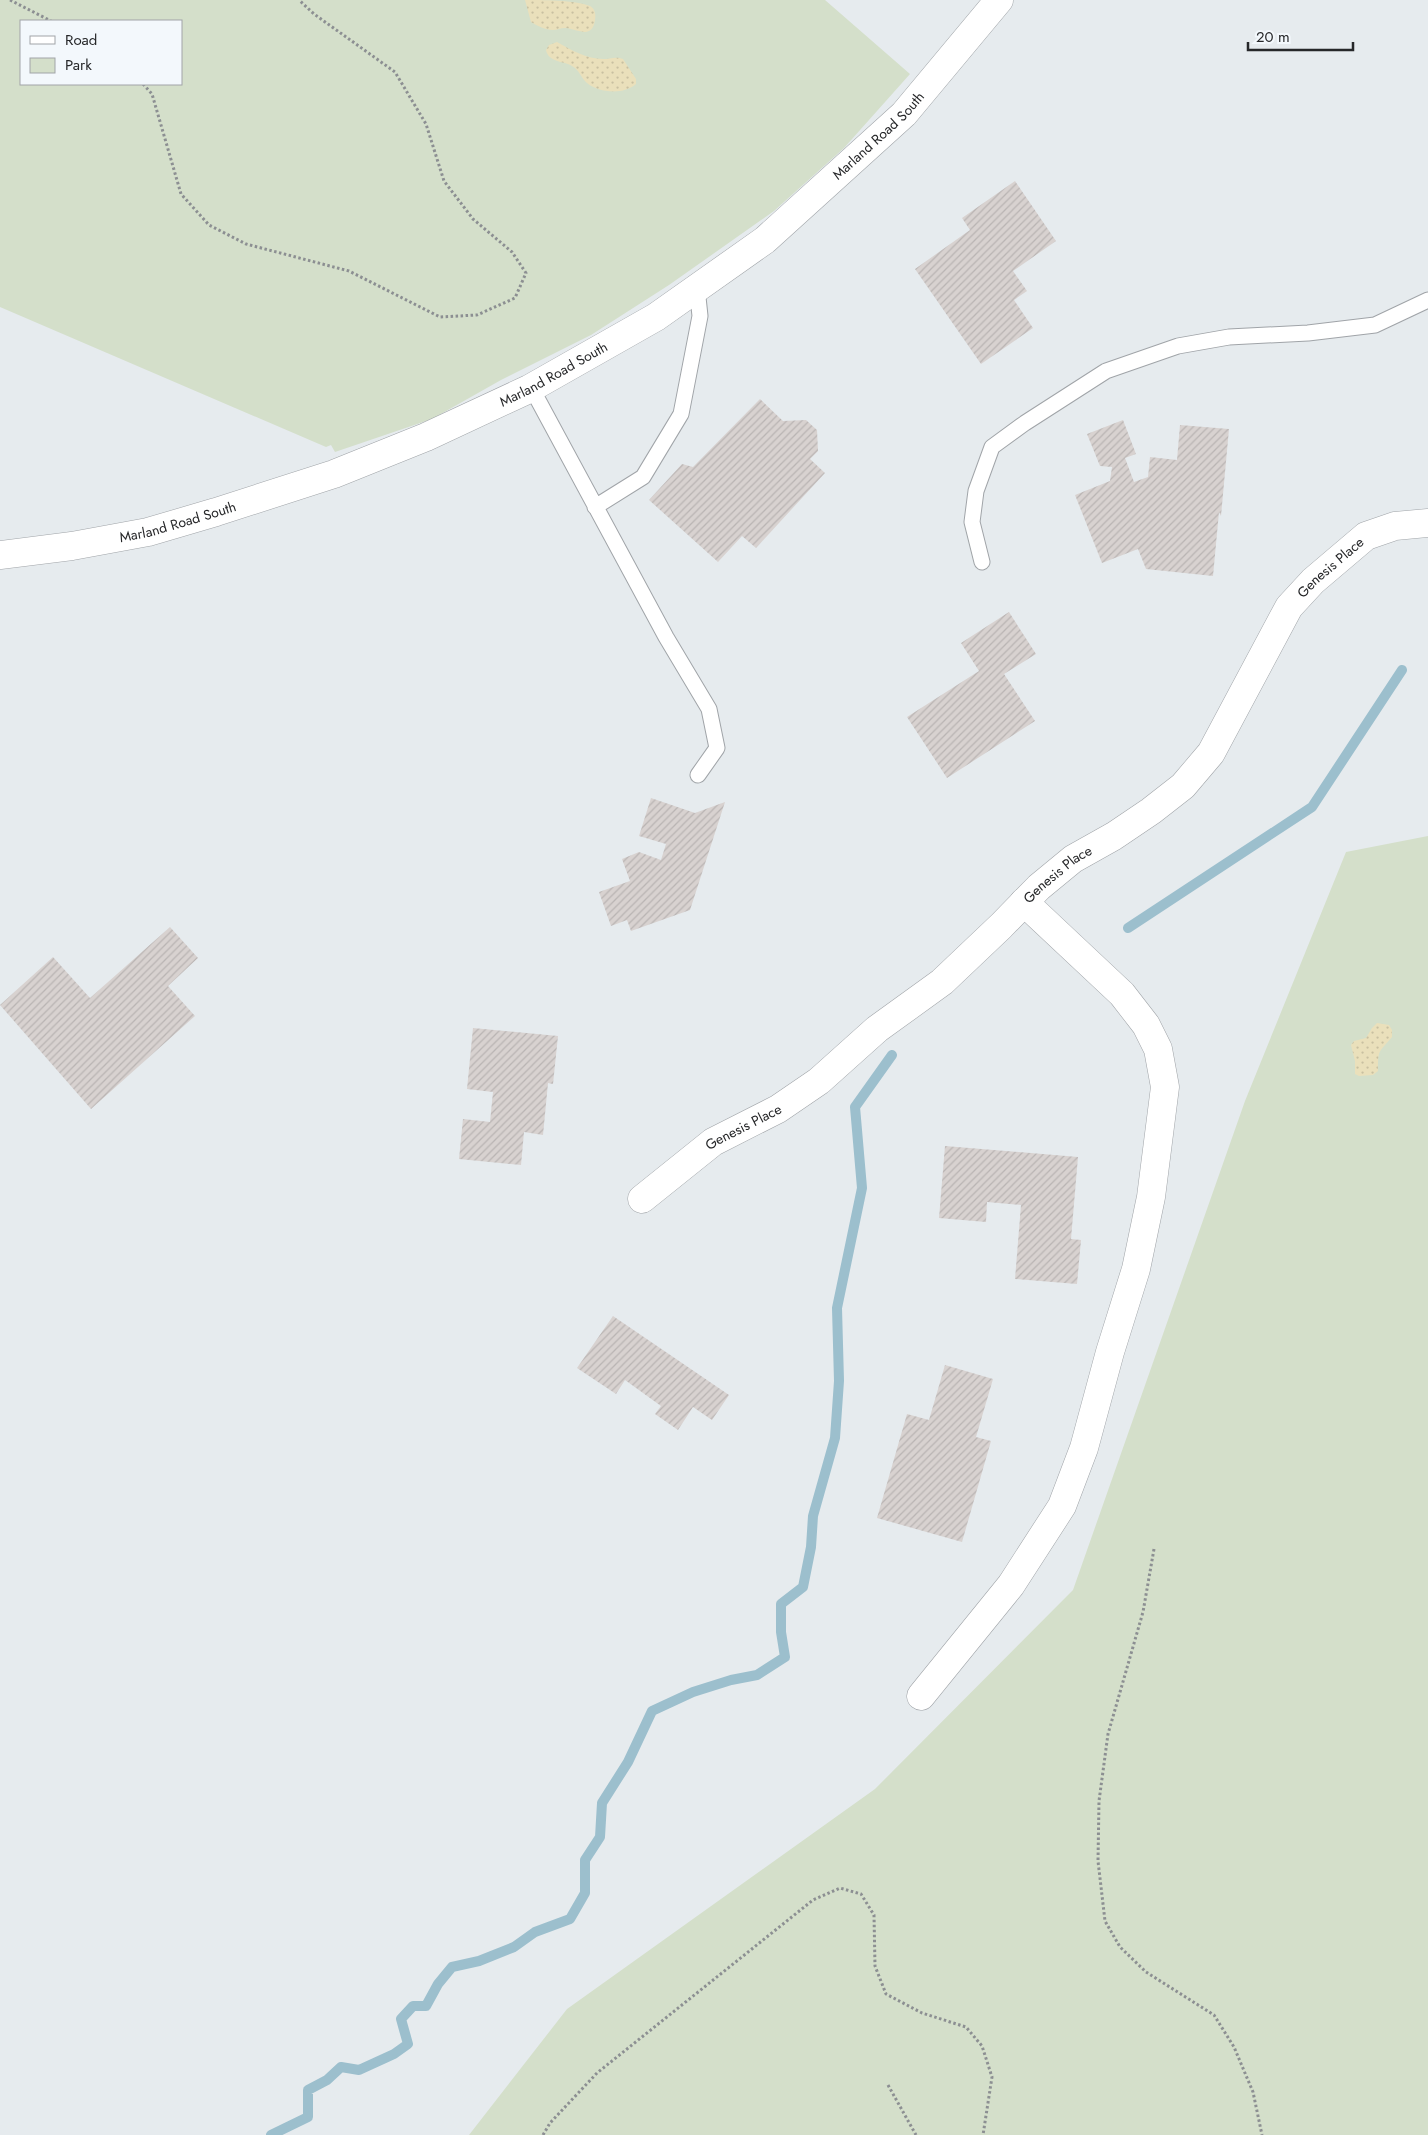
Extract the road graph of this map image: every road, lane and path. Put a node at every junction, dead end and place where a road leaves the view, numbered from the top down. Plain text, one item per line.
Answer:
1 (10, 0) edge
2 (299, 0) edge
3 (999, 0) edge
4 (48, 20) edge
5 (144, 85) edge
6 (696, 288) junction
7 (1428, 300) edge
8 (531, 388) junction
9 (595, 507) junction
10 (1428, 523) edge
11 (0, 555) edge
12 (982, 562) dead end
13 (698, 775) dead end
14 (1024, 902) junction
15 (642, 1199) dead end
16 (1154, 1549) dead end
17 (921, 1696) dead end
18 (888, 2084) dead end
19 (543, 2135) edge
20 (916, 2135) edge
21 (983, 2135) edge
22 (1262, 2135) edge

1 - 4 path
2 - 5 path
3 - 6 street, Marland Road South
6 - 8 street, Marland Road South
6 - 9 lane
7 - 12 lane
8 - 9 lane
8 - 11 street, Marland Road South
9 - 13 lane
10 - 14 street, Genesis Place
14 - 15 street, Genesis Place
14 - 17 street
16 - 22 path
18 - 20 path
19 - 21 path

